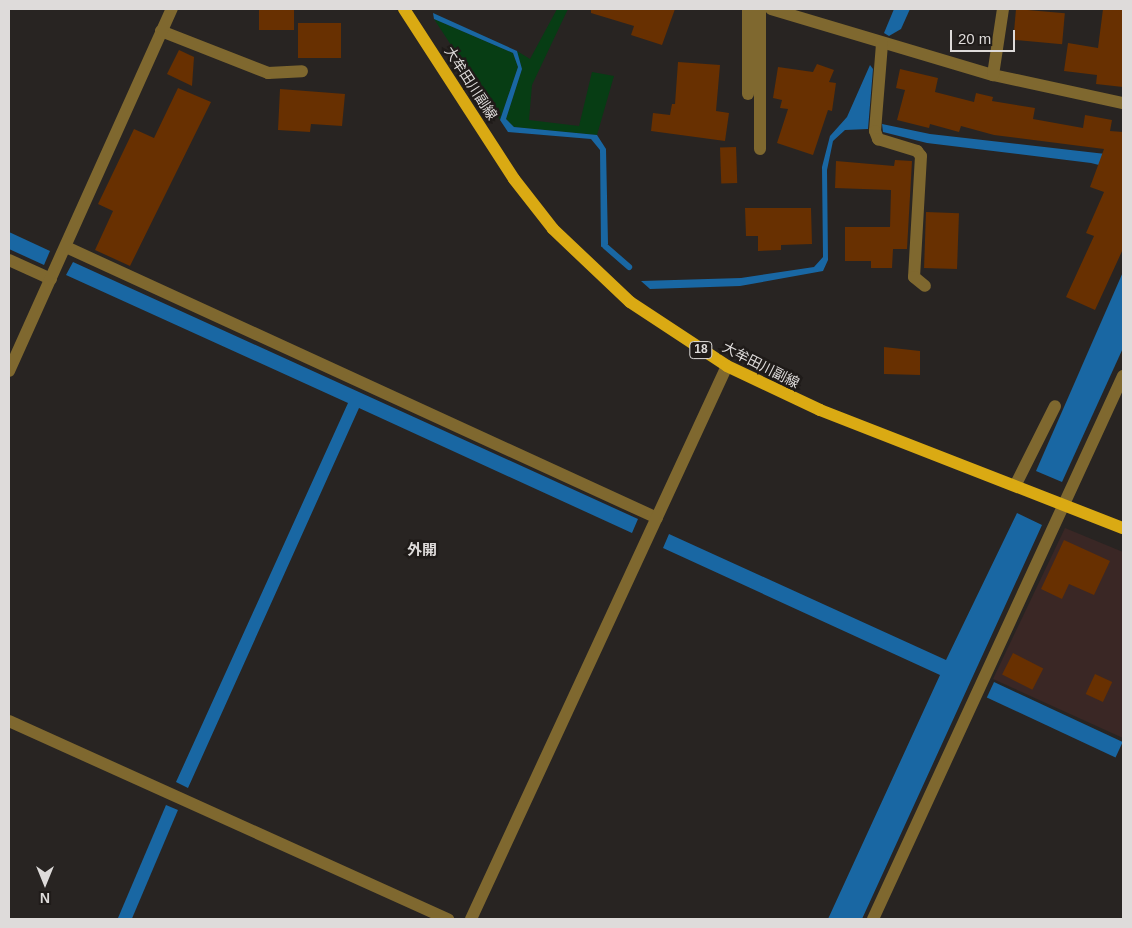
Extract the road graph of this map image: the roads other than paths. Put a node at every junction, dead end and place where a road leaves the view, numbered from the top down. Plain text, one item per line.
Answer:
1 (172, 9) edge
2 (404, 9) edge
3 (748, 9) edge
4 (760, 9) edge
5 (771, 9) edge
6 (1002, 9) edge
7 (161, 30) junction
8 (882, 44) junction
9 (302, 71) dead end
10 (993, 75) junction
11 (748, 94) dead end
12 (1123, 103) edge
13 (760, 149) dead end
14 (66, 247) junction
15 (9, 260) edge
16 (51, 279) junction
17 (925, 286) dead end
18 (727, 366) junction
19 (9, 371) edge
20 (1123, 376) edge
21 (1054, 406) dead end
22 (1016, 484) junction
23 (1066, 505) junction
24 (657, 518) junction
25 (1123, 528) edge
26 (9, 720) edge
27 (448, 919) edge
28 (471, 919) edge
29 (873, 919) edge

1 - 7 street
2 - 18 main road, 大牟田川副線 / 18
3 - 11 street
4 - 13 street
5 - 8 street
6 - 10 street
7 - 9 street
7 - 14 street
8 - 10 street
8 - 17 street
10 - 12 street
14 - 16 street
14 - 24 street
15 - 16 street
16 - 19 street
18 - 22 main road, 大牟田川副線 / 18
18 - 24 street
20 - 23 street
21 - 22 street
22 - 23 main road, 大牟田川副線 / 18
23 - 25 main road, 大牟田川副線 / 18
23 - 29 street
24 - 28 street
26 - 27 street

